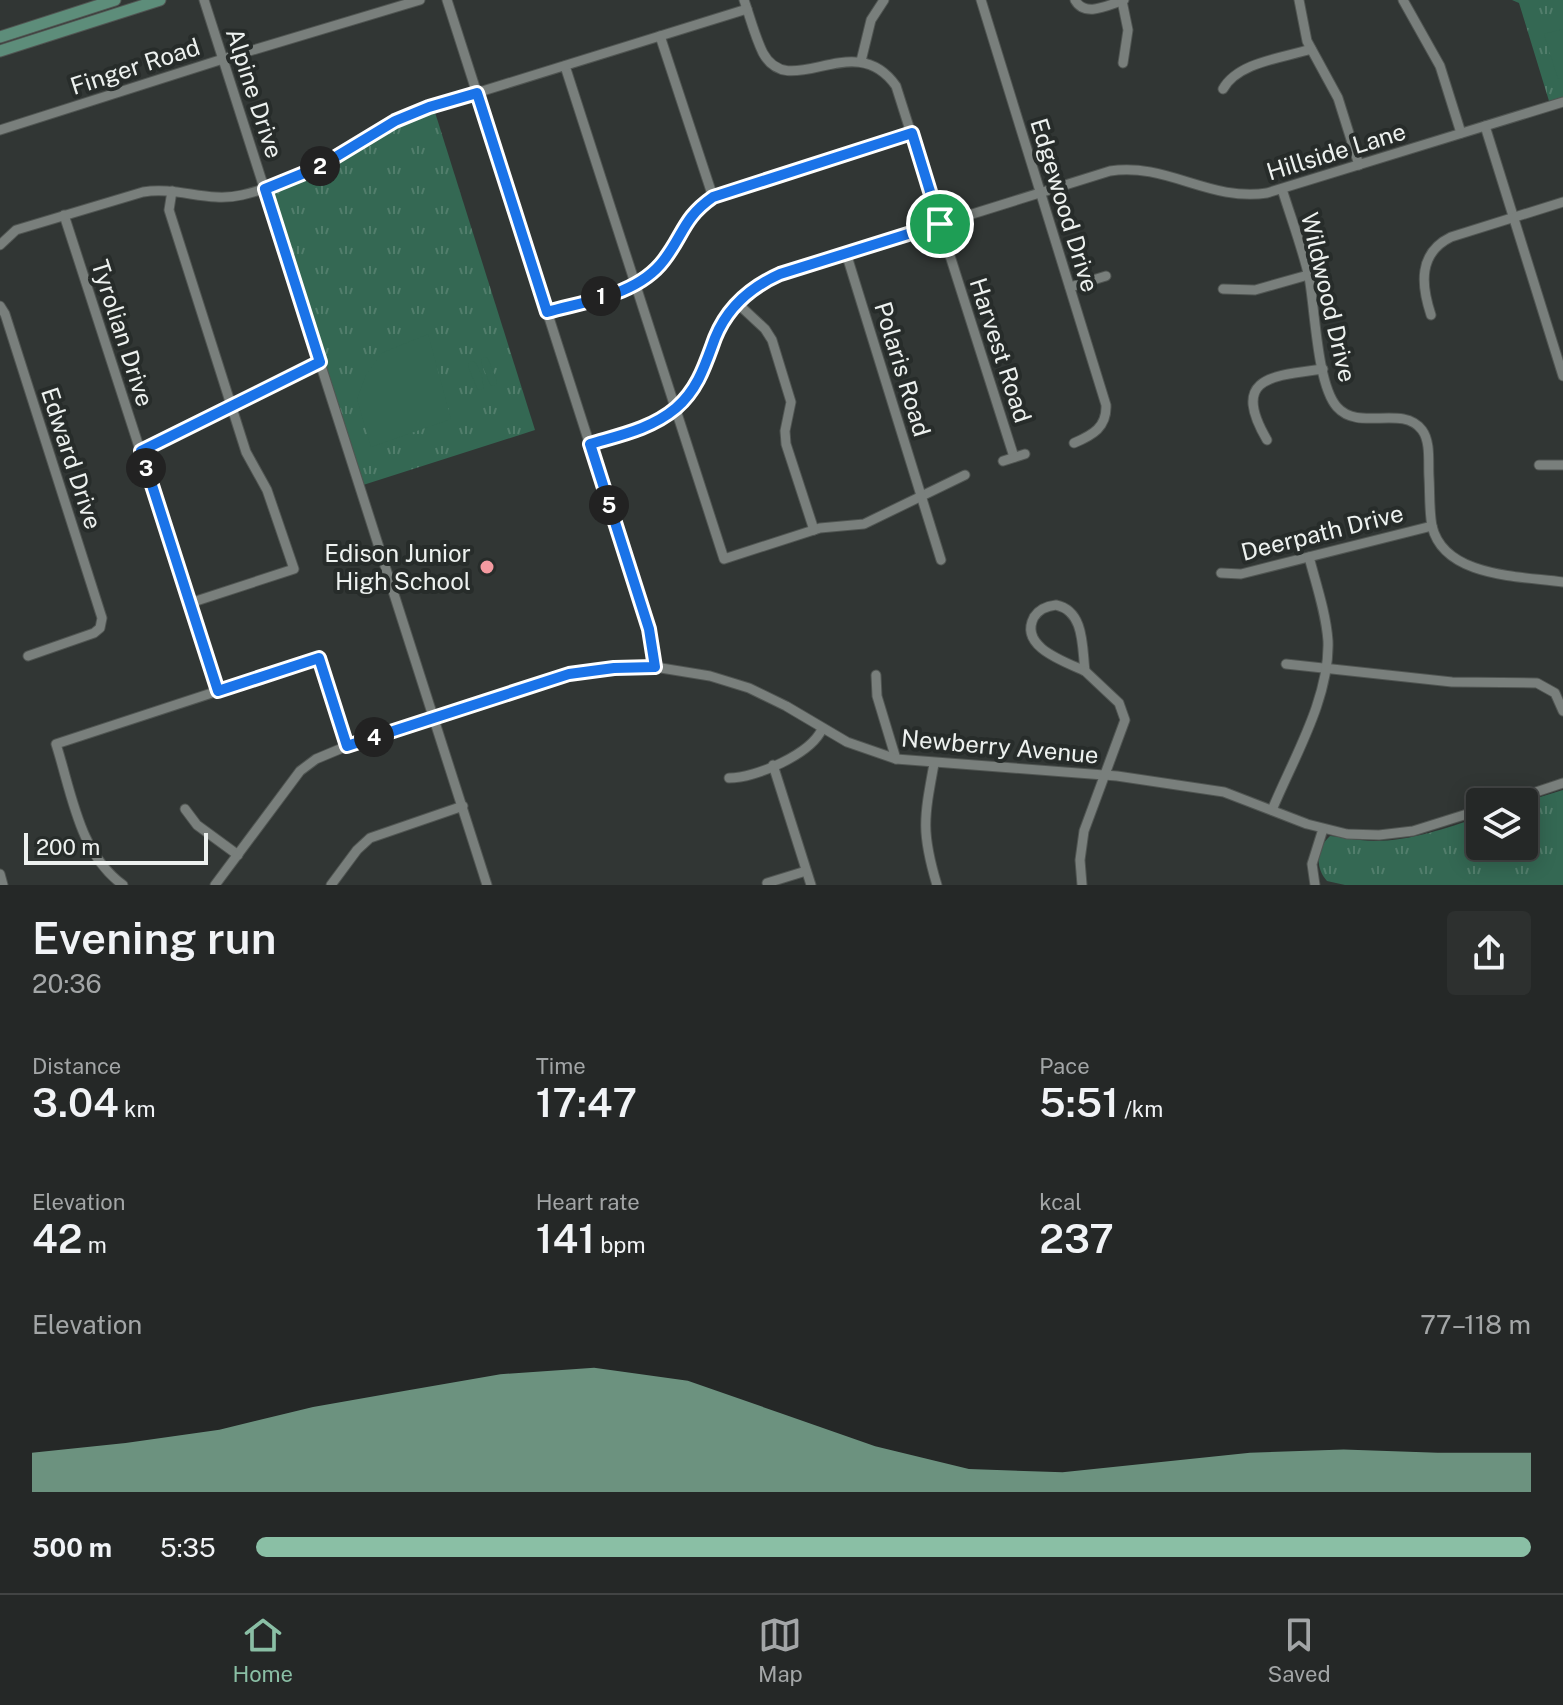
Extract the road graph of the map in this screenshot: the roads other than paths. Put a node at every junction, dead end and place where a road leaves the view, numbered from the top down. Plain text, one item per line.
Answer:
1 (115, 0) edge
2 (160, 0) edge
3 (204, 0) edge
4 (420, 0) edge
5 (447, 0) edge
6 (884, 0) edge
7 (981, 0) edge
8 (1075, 0) edge
9 (1123, 0) edge
10 (1299, 0) edge
11 (1403, 0) edge
12 (746, 4) edge
13 (660, 36) junction
14 (0, 37) edge
15 (1311, 49) junction
16 (0, 51) edge
17 (223, 59) junction
18 (861, 61) junction
19 (1123, 63) dead end
20 (565, 66) junction
21 (1223, 89) dead end
22 (477, 93) junction
23 (1563, 102) edge
24 (1485, 126) junction
25 (0, 130) edge
26 (912, 133) junction
27 (1461, 133) junction
28 (1359, 165) junction
29 (265, 189) junction
30 (1282, 189) junction
31 (172, 191) junction
32 (1040, 192) junction
33 (713, 197) junction
34 (1563, 202) edge
35 (64, 215) junction
36 (1513, 218) junction
37 (940, 224) junction
38 (0, 245) edge
39 (846, 253) junction
40 (1308, 275) junction
41 (1106, 276) dead end
42 (636, 284) junction
43 (1070, 287) junction
44 (1223, 289) dead end
45 (737, 303) junction
46 (0, 306) edge
47 (547, 312) junction
48 (1431, 315) dead end
49 (320, 362) junction
50 (1561, 362) edge
51 (1323, 369) junction
52 (1563, 376) edge
53 (231, 406) junction
54 (676, 408) junction
55 (1267, 440) dead end
56 (1074, 443) dead end
57 (590, 444) junction
58 (141, 451) junction
59 (1025, 454) dead end
60 (1014, 457) junction
61 (1003, 461) dead end
62 (1539, 465) dead end
63 (1563, 465) edge
64 (965, 475) dead end
65 (921, 497) junction
66 (1432, 526) junction
67 (814, 530) junction
68 (1309, 557) junction
69 (941, 560) dead end
70 (1221, 573) dead end
71 (1563, 582) edge
72 (190, 603) junction
73 (28, 656) dead end
74 (1286, 664) dead end
75 (655, 667) junction
76 (1326, 670) junction
77 (1085, 671) junction
78 (876, 675) dead end
79 (218, 691) junction
80 (1563, 711) edge
81 (435, 718) junction
82 (822, 729) junction
83 (347, 746) junction
84 (896, 759) junction
85 (934, 764) junction
86 (773, 765) junction
87 (1104, 775) junction
88 (729, 778) dead end
89 (1563, 783) edge
90 (1538, 791) edge
91 (463, 806) junction
92 (185, 809) dead end
93 (1272, 810) junction
94 (1466, 814) edge
95 (1323, 829) junction
96 (238, 855) junction
97 (806, 871) junction
98 (0, 874) edge
99 (767, 883) edge
100 (3, 885) edge
101 (123, 885) edge
102 (215, 885) edge
103 (331, 885) edge
104 (487, 885) edge
105 (811, 885) edge
106 (937, 885) edge
107 (1082, 885) edge
108 (1315, 885) edge

1 - 14 main road
2 - 16 main road
3 - 17 street, Alpine Drive
4 - 17 street, Finger Road
5 - 22 street
6 - 18 street
7 - 32 street, Edgewood Drive
8 - 9 street
9 - 19 street
10 - 15 street
11 - 27 street
12 - 13 street
12 - 18 street
13 - 20 street
13 - 33 street
15 - 21 street
15 - 28 street
17 - 25 street, Finger Road
17 - 29 street, Alpine Drive
18 - 26 street, Harvest Road
20 - 22 street
20 - 42 street
22 - 29 street
22 - 47 street
23 - 24 street, Hillside Lane
24 - 27 street, Hillside Lane
24 - 36 street
26 - 33 street
26 - 37 street, Harvest Road
27 - 28 street, Hillside Lane
28 - 30 street, Hillside Lane
29 - 31 street
29 - 49 street, Alpine Drive
30 - 32 street, Hillside Lane
30 - 40 street, Wildwood Drive
31 - 35 street
31 - 53 street
32 - 37 street, Hillside Lane
32 - 43 street, Edgewood Drive
33 - 42 street
34 - 36 street
35 - 38 street
35 - 58 street, Tyrolian Drive
36 - 48 street
36 - 50 street
37 - 39 street, Hillside Lane
37 - 60 street, Harvest Road
39 - 45 street, Hillside Lane
39 - 65 street, Polaris Road
40 - 44 street
40 - 51 street, Wildwood Drive
41 - 43 street
42 - 47 street
42 - 54 street
43 - 56 street, Edgewood Drive
45 - 54 street, Hillside Lane
45 - 67 street
46 - 73 street, Edward Drive
47 - 57 street
49 - 53 street
49 - 81 street, Alpine Drive
50 - 52 street
51 - 55 street
51 - 66 street, Wildwood Drive
53 - 58 street
53 - 72 street
54 - 57 street, Hillside Lane
54 - 67 street
57 - 75 street
58 - 72 street, Tyrolian Drive
59 - 60 street
60 - 61 street
62 - 63 street
64 - 65 street
65 - 67 street
65 - 69 street, Polaris Road
66 - 68 street, Deerpath Drive
66 - 71 street
68 - 70 street, Deerpath Drive
68 - 76 street
72 - 79 street, Tyrolian Drive
74 - 76 street
75 - 81 street, Newberry Avenue
75 - 82 street, Newberry Avenue
76 - 80 street
76 - 93 street
77 - 77 street
77 - 87 street
78 - 84 street
79 - 83 street
79 - 101 street
81 - 83 street, Newberry Avenue
81 - 91 street, Alpine Drive
82 - 84 street, Newberry Avenue
82 - 86 street
83 - 96 street, Newberry Avenue
84 - 85 street, Newberry Avenue
85 - 87 street, Newberry Avenue
85 - 106 street
86 - 88 street
86 - 97 street
87 - 93 street, Newberry Avenue
87 - 107 street
89 - 90 street
91 - 103 street
91 - 104 street, Alpine Drive
92 - 96 street
93 - 95 street, Newberry Avenue
94 - 95 street, Newberry Avenue
95 - 108 street
96 - 102 street, Newberry Avenue
97 - 99 street
97 - 105 street
98 - 100 street

